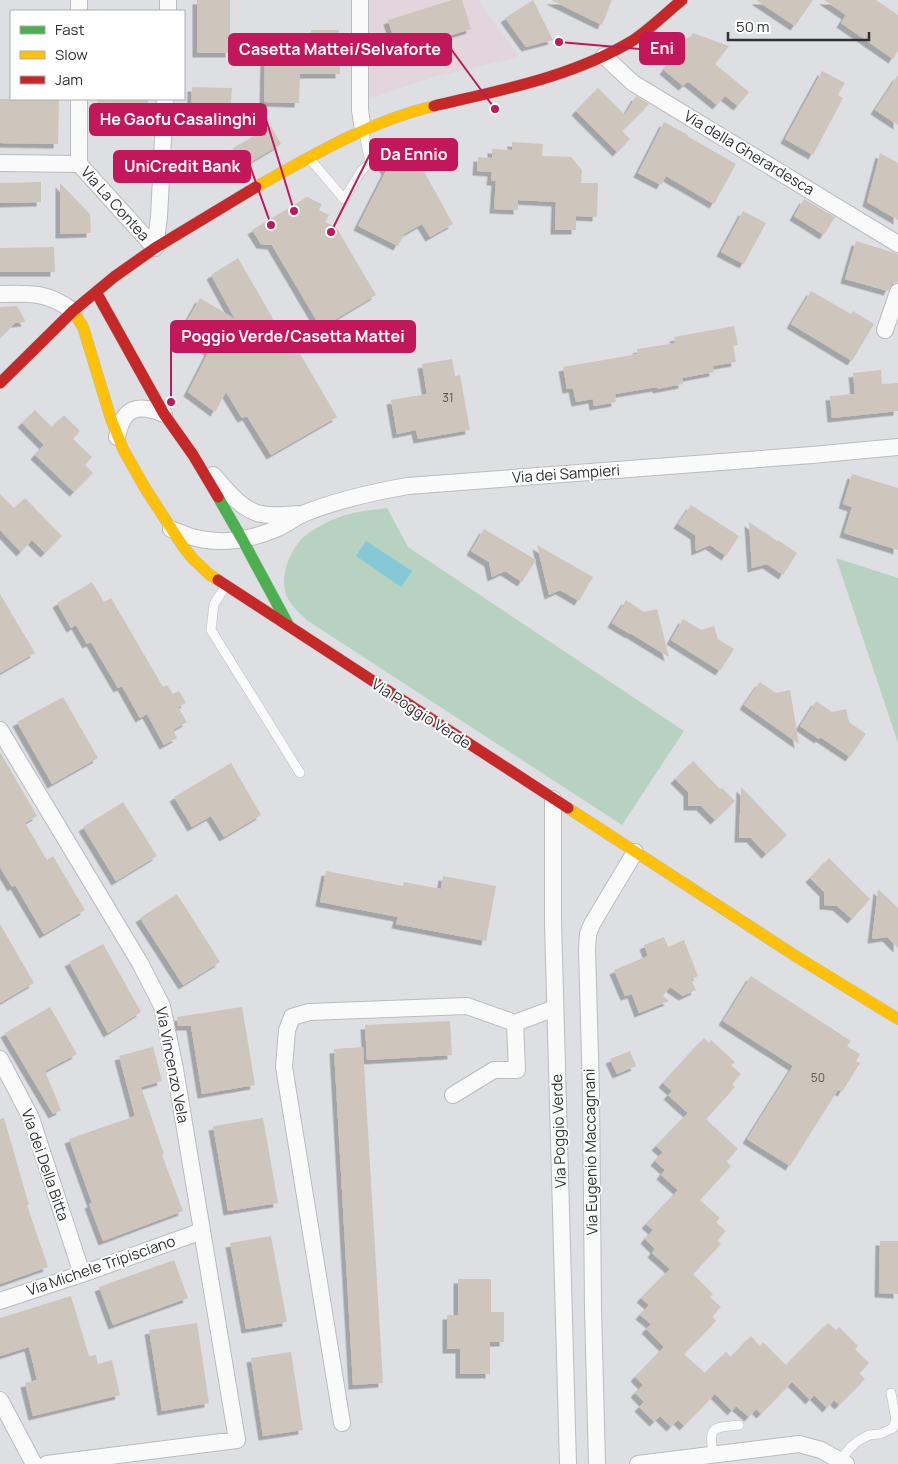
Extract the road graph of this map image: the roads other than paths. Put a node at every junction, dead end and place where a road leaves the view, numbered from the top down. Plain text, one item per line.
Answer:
1 (360, 0) edge
2 (682, 0) edge
3 (604, 56) junction
4 (79, 100) edge
5 (165, 100) edge
6 (363, 130) junction
7 (308, 158) junction
8 (0, 163) edge
9 (79, 164) junction
10 (898, 244) edge
11 (155, 248) junction
12 (96, 292) junction
13 (898, 292) edge
14 (0, 294) edge
15 (73, 310) junction
16 (885, 330) dead end
17 (0, 383) edge
18 (164, 414) junction
19 (117, 438) junction
20 (898, 447) edge
21 (193, 455) junction
22 (303, 514) junction
23 (170, 529) junction
24 (242, 539) junction
25 (225, 587) junction
26 (290, 627) junction
27 (0, 730) edge
28 (300, 773) dead end
29 (553, 799) junction
30 (635, 852) junction
31 (556, 1008) junction
32 (898, 1019) edge
33 (515, 1022) junction
34 (0, 1059) edge
35 (453, 1095) dead end
36 (202, 1231) junction
37 (82, 1274) junction
38 (0, 1301) edge
39 (891, 1393) dead end
40 (0, 1400) edge
41 (342, 1422) dead end
42 (739, 1425) dead end
43 (713, 1454) junction
44 (841, 1463) edge
45 (34, 1464) edge
46 (47, 1464) edge
47 (568, 1464) edge
48 (597, 1464) edge
49 (638, 1464) edge

1 - 6 street
2 - 3 street
3 - 6 street
3 - 10 street, Via della Gherardesca
4 - 9 street, Via La Contea
5 - 11 street
6 - 7 street
6 - 7 lane
7 - 11 street
8 - 9 street
9 - 11 street, Via La Contea
11 - 12 street
12 - 15 street
12 - 18 street, Via Poggio Verde
13 - 16 street
14 - 15 street
15 - 17 street
15 - 19 street, Via Poggio Verde
18 - 19 street
18 - 21 street, Via Poggio Verde
19 - 23 street, Via Poggio Verde
20 - 22 street, Via dei Sampieri
21 - 22 street
21 - 24 street, Via Poggio Verde
22 - 24 street, Via dei Sampieri
23 - 24 street
23 - 25 street, Via Poggio Verde
24 - 26 street, Via Poggio Verde
25 - 26 street, Via Poggio Verde
25 - 28 lane
26 - 29 street, Via Poggio Verde
27 - 36 street, Via Vincenzo Vela
29 - 30 street, Via Poggio Verde
29 - 31 street, Via Poggio Verde
30 - 32 street, Via Poggio Verde
30 - 48 street, Via Eugenio Maccagnani
31 - 33 street
31 - 47 street, Via Poggio Verde
33 - 35 street
33 - 41 street
34 - 37 street, Via dei Della Bitta
36 - 37 street, Via Michele Tripisciano
36 - 46 street, Via Vincenzo Vela
37 - 38 street, Via Michele Tripisciano
39 - 44 lane
40 - 45 street
42 - 43 lane
43 - 44 street
43 - 49 street

